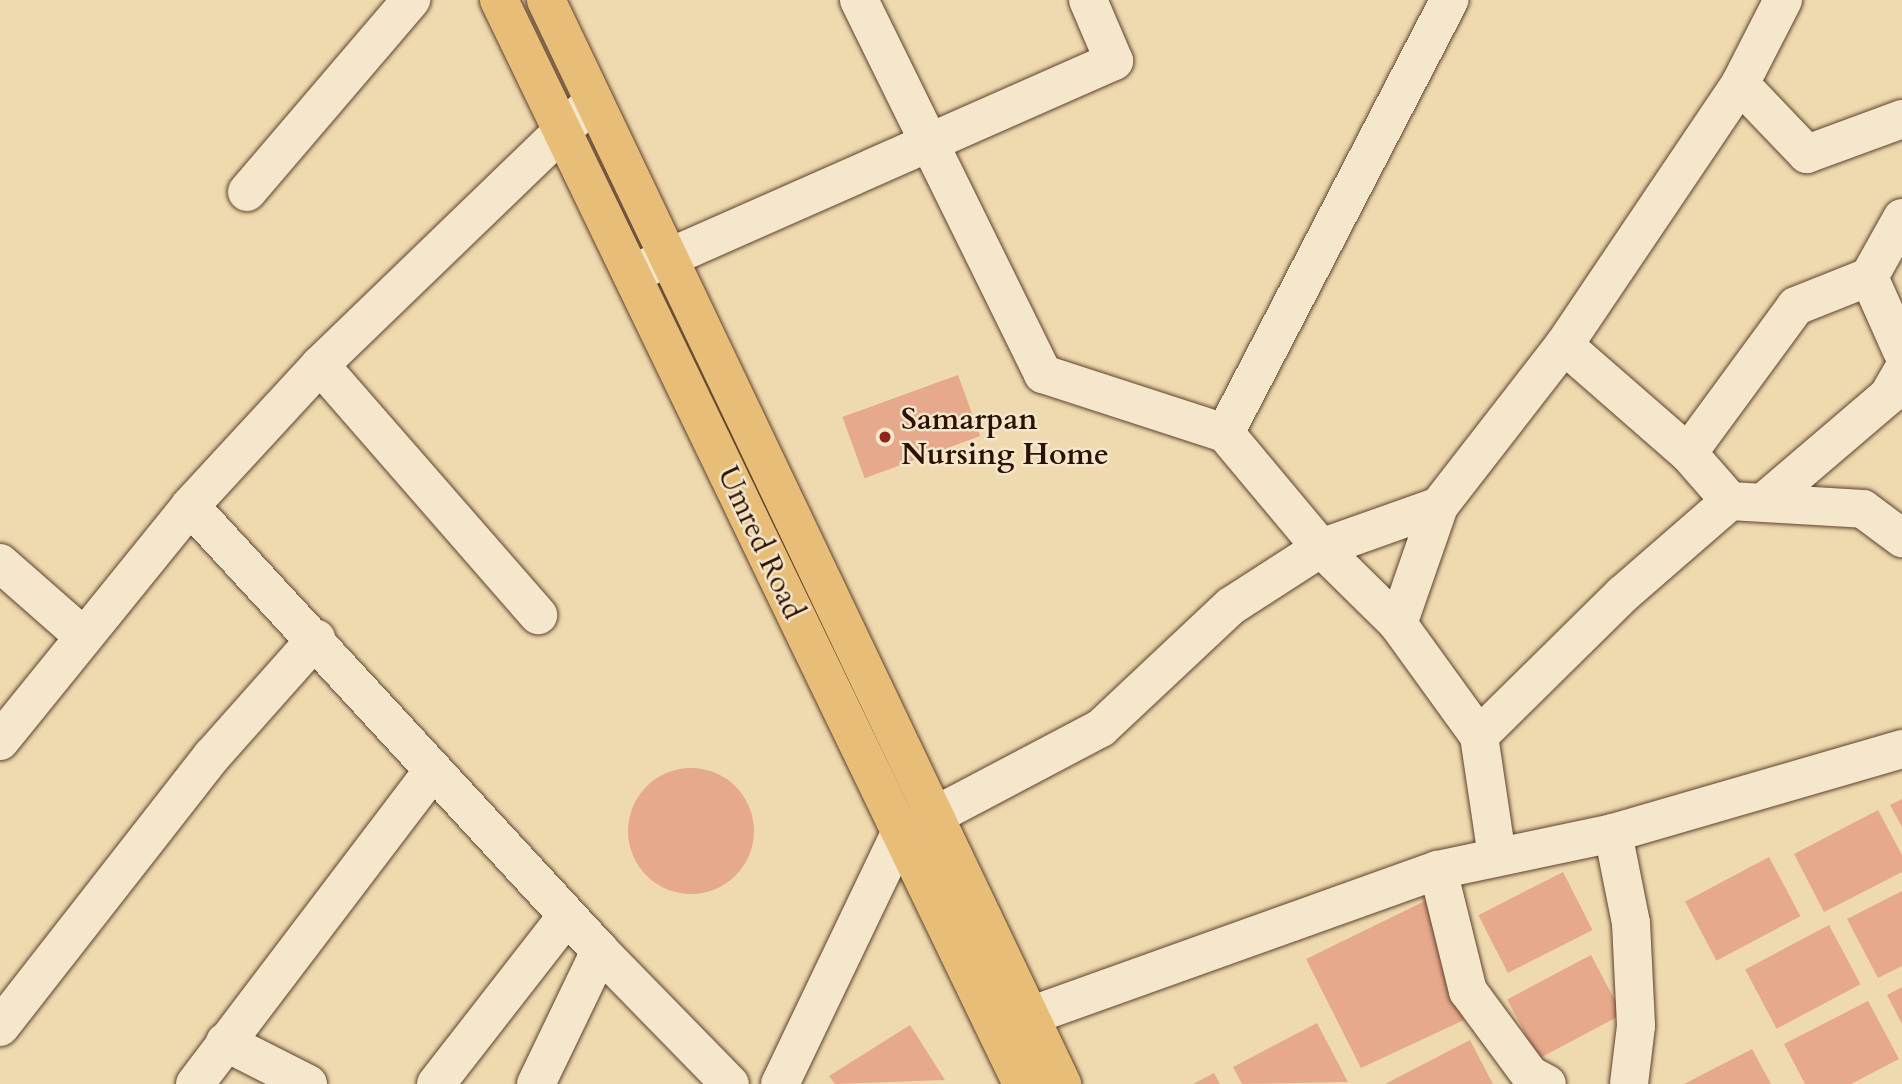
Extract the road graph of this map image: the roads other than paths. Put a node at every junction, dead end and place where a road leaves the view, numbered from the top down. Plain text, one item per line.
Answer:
1 (411, 0) edge
2 (499, 0) edge
3 (546, 0) edge
4 (859, 0) edge
5 (1449, 0) edge
6 (1783, 0) edge
7 (1101, 10) edge
8 (1740, 85) junction
9 (593, 101) junction
10 (1902, 119) edge
11 (564, 131) junction
12 (926, 145) junction
13 (247, 192) dead end
14 (1902, 218) edge
15 (651, 265) junction
16 (1869, 277) junction
17 (1564, 345) junction
18 (1902, 352) edge
19 (320, 365) junction
20 (1902, 372) edge
21 (1225, 433) junction
22 (1688, 453) junction
23 (1747, 501) junction
24 (190, 506) junction
25 (1439, 506) junction
26 (1902, 538) edge
27 (1321, 548) junction
28 (0, 563) edge
29 (538, 615) dead end
30 (1398, 624) junction
31 (83, 636) junction
32 (316, 639) junction
33 (1479, 736) junction
34 (0, 741) edge
35 (1902, 749) edge
36 (433, 771) junction
37 (917, 827) junction
38 (1613, 833) junction
39 (1497, 856) junction
40 (1438, 870) junction
41 (567, 916) junction
42 (600, 951) junction
43 (1032, 1015) junction
44 (0, 1027) edge
45 (996, 1028) junction
46 (225, 1042) junction
47 (195, 1084) edge
48 (308, 1084) edge
49 (436, 1084) edge
50 (536, 1084) edge
51 (730, 1084) edge
52 (780, 1084) edge
53 (1022, 1084) edge
54 (1062, 1084) edge
55 (1547, 1084) edge
56 (1629, 1084) edge

1 - 13 street
2 - 11 main road, Umred Road
3 - 9 main road
4 - 12 street
5 - 21 street
6 - 8 street
7 - 12 street
8 - 10 street
8 - 17 street
9 - 11 street
9 - 15 main road
11 - 15 main road, Umred Road
11 - 19 street
12 - 15 street
12 - 21 street
14 - 16 street
15 - 37 main road, Umred Road
16 - 18 street
16 - 22 street
17 - 22 street
17 - 25 street
19 - 24 street
19 - 29 street
20 - 23 street
21 - 27 street
22 - 23 street
23 - 26 street
23 - 33 street
24 - 31 street
24 - 32 street
25 - 27 street
25 - 30 street
27 - 30 street
27 - 37 street
28 - 31 street
30 - 33 street
31 - 34 street
32 - 36 street
32 - 44 street
33 - 39 street
35 - 38 street
36 - 41 street
36 - 46 street
37 - 43 main road
37 - 45 main road, Umred Road
37 - 52 street
38 - 39 street
38 - 56 street
39 - 40 street
40 - 43 street
40 - 55 street
41 - 42 street
41 - 49 street
42 - 50 street
42 - 51 street
43 - 45 street
43 - 54 main road
45 - 53 main road, Umred Road
46 - 47 street
46 - 48 street

